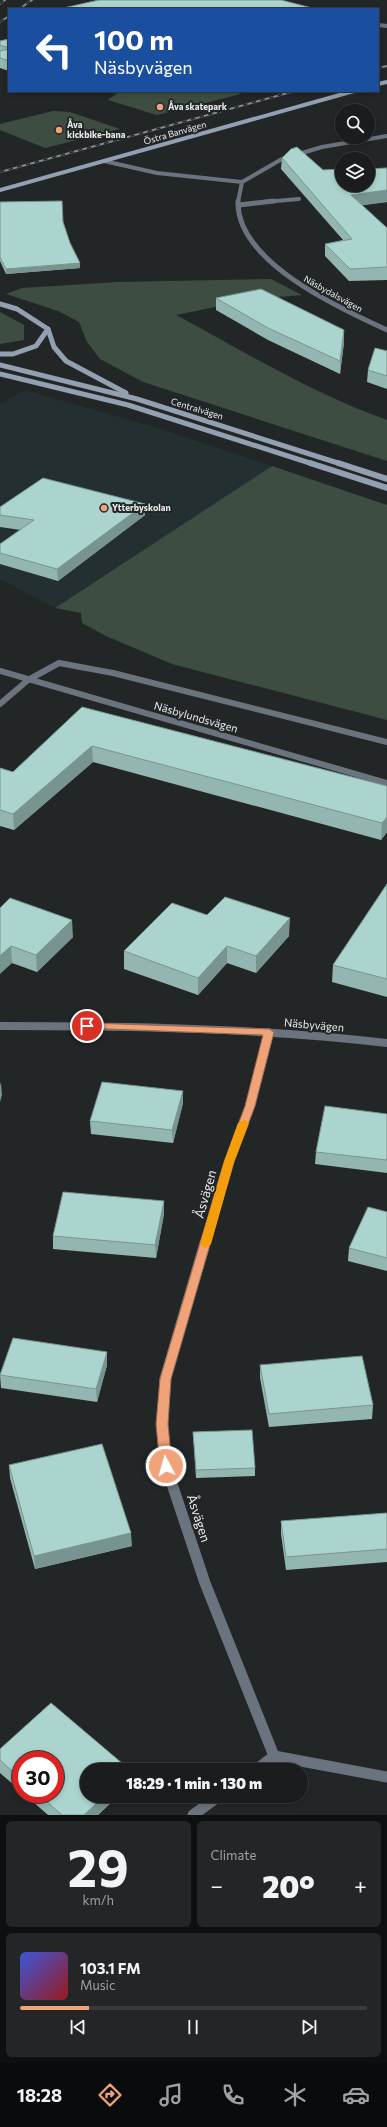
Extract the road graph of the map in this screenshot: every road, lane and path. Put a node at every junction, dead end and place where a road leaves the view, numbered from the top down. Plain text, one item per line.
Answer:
1 (379, 25) edge
2 (387, 26) edge
3 (350, 92) edge
4 (387, 136) edge
5 (104, 161) junction
6 (242, 182) junction
7 (0, 190) edge
8 (299, 199) edge
9 (239, 205) junction
10 (0, 304) edge
11 (48, 329) junction
12 (387, 330) edge
13 (0, 354) edge
14 (0, 365) edge
15 (0, 374) edge
16 (137, 400) junction
17 (387, 479) edge
18 (387, 488) edge
19 (0, 671) edge
20 (28, 680) junction
21 (0, 704) edge
22 (387, 742) edge
23 (387, 783) edge
24 (0, 1026) edge
25 (269, 1032) junction
26 (387, 1043) edge
27 (274, 1756) junction
28 (265, 1763) edge
29 (387, 1777) edge
30 (209, 1803) edge
31 (193, 1815) edge

1 - 2 street
3 - 5 street, Östra Banvägen
4 - 6 street
5 - 6 street
5 - 7 street, Östra Banvägen
6 - 9 street, Näsbydalsvägen
8 - 9 street
9 - 12 street, Näsbydalsvägen
10 - 11 street
11 - 13 street
11 - 16 street
14 - 16 street, Centralvägen
15 - 18 street, Centralvägen
16 - 17 street, Centralvägen
19 - 20 street, Näsbylundsvägen
20 - 21 street
20 - 22 street, Näsbylundsvägen
20 - 23 street, Näsbylundsvägen
24 - 25 street, Näsbyvägen
25 - 26 street, Näsbyvägen
25 - 27 street, Åsvägen
27 - 28 street
27 - 29 street
30 - 31 street

